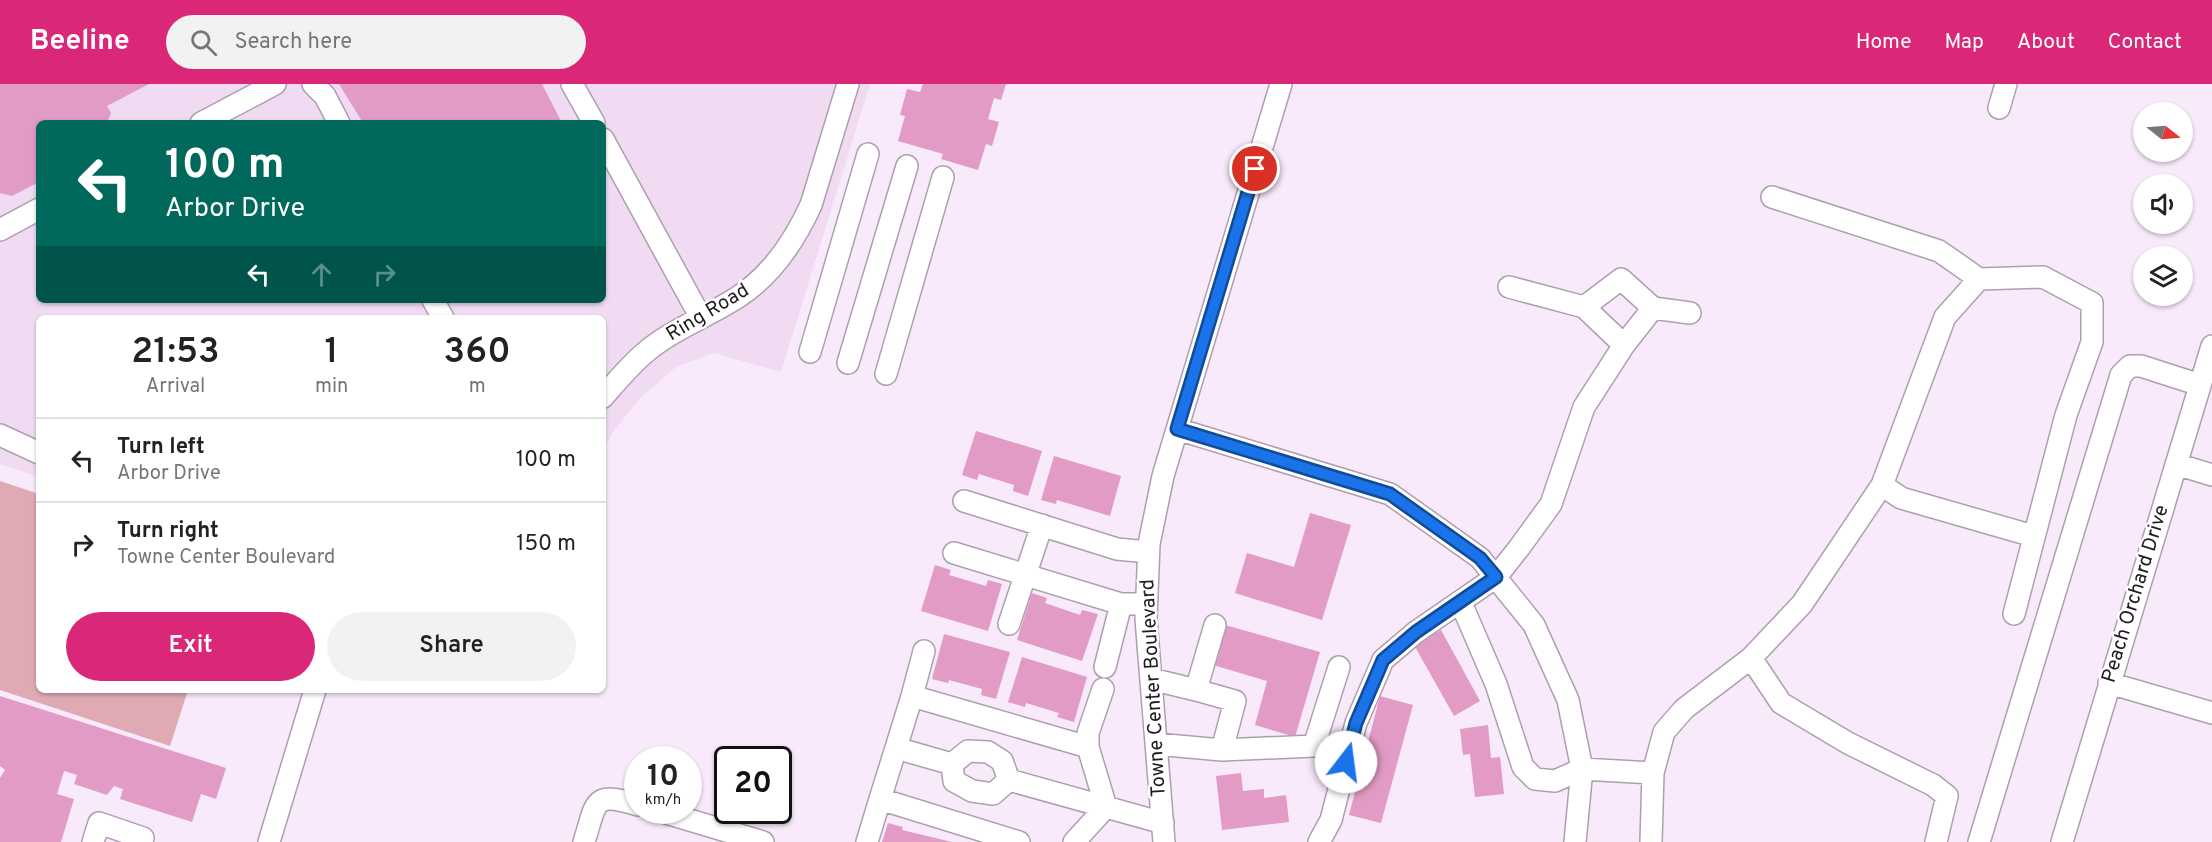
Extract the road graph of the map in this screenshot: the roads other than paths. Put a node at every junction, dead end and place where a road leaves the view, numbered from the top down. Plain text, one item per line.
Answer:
1 (275, 84) edge
2 (313, 84) edge
3 (572, 84) edge
4 (848, 84) edge
5 (1281, 84) edge
6 (2006, 84) edge
7 (1999, 108) dead end
8 (207, 120) edge
9 (337, 120) edge
10 (592, 120) edge
11 (606, 145) edge
12 (868, 154) dead end
13 (908, 166) dead end
14 (944, 177) dead end
15 (1772, 197) dead end
16 (36, 211) edge
17 (0, 230) edge
18 (1978, 279) junction
19 (1509, 287) dead end
20 (1584, 306) junction
21 (1653, 308) junction
22 (1690, 313) dead end
23 (701, 318) junction
24 (1624, 345) junction
25 (2212, 346) edge
26 (810, 352) dead end
27 (848, 363) dead end
28 (886, 374) dead end
29 (2200, 385) junction
30 (606, 394) edge
31 (1177, 429) junction
32 (0, 435) edge
33 (36, 452) edge
34 (2176, 464) junction
35 (2212, 475) edge
36 (1882, 485) junction
37 (964, 501) dead end
38 (1042, 525) junction
39 (2033, 536) junction
40 (1148, 552) junction
41 (954, 553) dead end
42 (1026, 575) junction
43 (1496, 577) junction
44 (1461, 603) junction
45 (1121, 604) junction
46 (1146, 604) junction
47 (2014, 614) dead end
48 (1009, 624) dead end
49 (1215, 626) dead end
50 (924, 651) dead end
51 (1751, 658) junction
52 (1106, 667) dead end
53 (1339, 667) dead end
54 (1151, 679) junction
55 (2109, 683) junction
56 (1102, 689) dead end
57 (1196, 690) junction
58 (314, 693) edge
59 (912, 696) junction
60 (2212, 713) edge
61 (1156, 744) junction
62 (1088, 747) junction
63 (896, 748) junction
64 (1222, 750) junction
65 (952, 764) junction
66 (1582, 769) junction
67 (1653, 773) junction
68 (1009, 780) junction
69 (880, 799) junction
70 (624, 801) edge
71 (1106, 807) junction
72 (702, 824) edge
73 (1164, 832) edge
74 (93, 842) edge
75 (141, 842) edge
76 (269, 842) edge
77 (584, 842) edge
78 (763, 842) edge
79 (867, 842) edge
80 (1019, 842) edge
81 (1074, 842) edge
82 (1319, 842) edge
83 (1575, 842) edge
84 (1651, 842) edge
85 (1936, 842) edge
86 (1979, 842) edge
87 (2062, 842) edge

1 - 8 street
2 - 9 street
3 - 10 street
4 - 23 street, Ring Road
5 - 31 street, Towne Center Boulevard
6 - 7 street
11 - 23 street
12 - 26 street
13 - 27 street
14 - 28 street
15 - 18 street
16 - 17 street
18 - 36 street
18 - 39 street
19 - 20 street
20 - 21 street
20 - 24 street
21 - 22 street
21 - 24 street
23 - 30 street, Ring Road
24 - 43 street
25 - 29 street, Peach Orchard Drive
29 - 34 street, Peach Orchard Drive
29 - 86 street
31 - 40 street, Towne Center Boulevard
31 - 43 street
32 - 33 street
34 - 35 street
34 - 55 street, Peach Orchard Drive
36 - 39 street
36 - 51 street
37 - 38 street
38 - 40 street
38 - 42 street
39 - 47 street
40 - 46 street, Towne Center Boulevard
41 - 42 street
42 - 45 street
42 - 48 street
43 - 44 street
43 - 66 street
44 - 66 street
44 - 82 street
45 - 46 street
45 - 52 street
46 - 54 street, Towne Center Boulevard
49 - 57 street
50 - 59 street
51 - 67 street
51 - 85 street
53 - 64 street
54 - 57 street
54 - 61 street, Towne Center Boulevard
55 - 60 street
55 - 87 street, Peach Orchard Drive
56 - 62 street
57 - 64 street
58 - 76 street
59 - 62 street
59 - 63 street
61 - 64 street
61 - 73 street, Towne Center Boulevard
62 - 71 street
63 - 65 street
63 - 69 street
65 - 68 street
65 - 68 street
66 - 67 street
66 - 83 street
67 - 84 street
68 - 71 street
69 - 79 street
69 - 80 street
70 - 77 street
71 - 73 street
71 - 81 street
72 - 78 street
74 - 75 street

